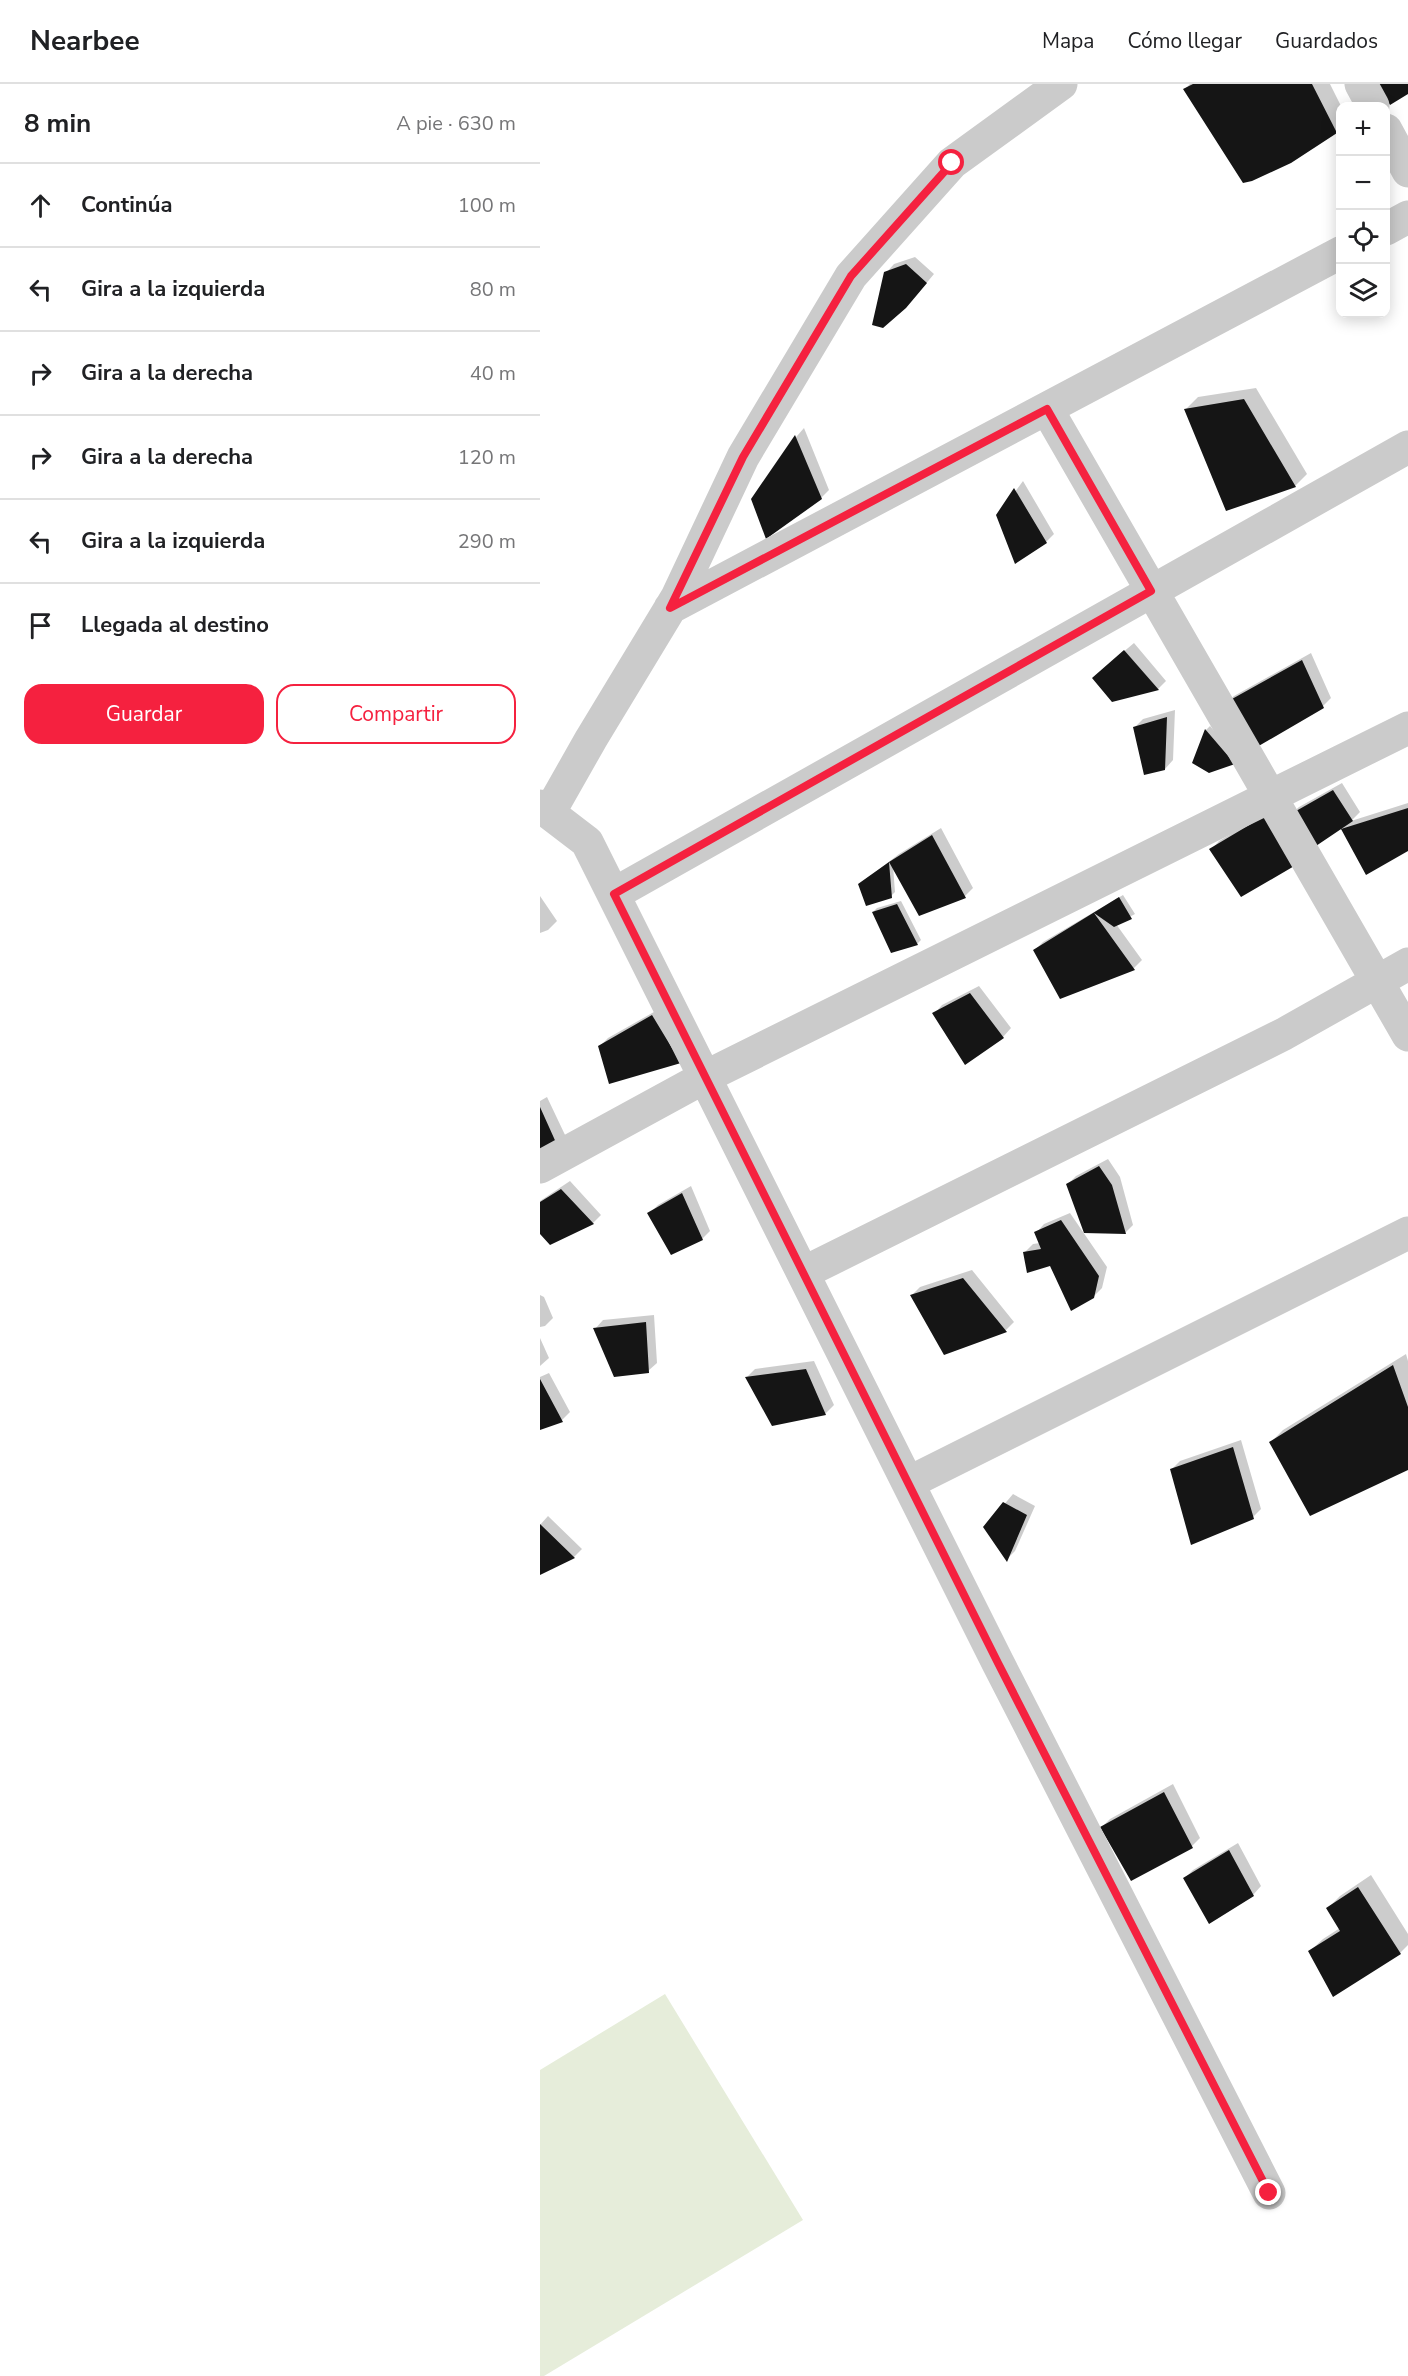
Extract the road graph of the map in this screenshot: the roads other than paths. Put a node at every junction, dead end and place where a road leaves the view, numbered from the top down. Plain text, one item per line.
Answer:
1 (1061, 84) edge
2 (1361, 84) edge
3 (1371, 102) edge
4 (1390, 137) edge
5 (1408, 171) edge
6 (1408, 217) edge
7 (1390, 227) edge
8 (1336, 256) edge
9 (1047, 409) junction
10 (1408, 447) edge
11 (1151, 591) junction
12 (670, 608) junction
13 (1408, 728) edge
14 (1269, 797) junction
15 (545, 809) edge
16 (614, 894) junction
17 (1408, 964) edge
18 (1377, 982) junction
19 (1408, 1035) edge
20 (705, 1077) junction
21 (540, 1167) edge
22 (1408, 1233) edge
23 (803, 1273) junction
24 (908, 1483) junction
25 (1269, 2193) dead end

1 - 12 street
2 - 3 street
4 - 5 street
6 - 7 street
8 - 9 street
9 - 11 street
9 - 12 street
10 - 11 street
11 - 14 street
11 - 16 street
12 - 15 street
13 - 14 street
14 - 18 street
14 - 20 street
15 - 16 street
16 - 20 street
17 - 18 street
18 - 19 street
18 - 23 street
20 - 21 street
20 - 23 street
22 - 24 street
23 - 24 street
24 - 25 street

